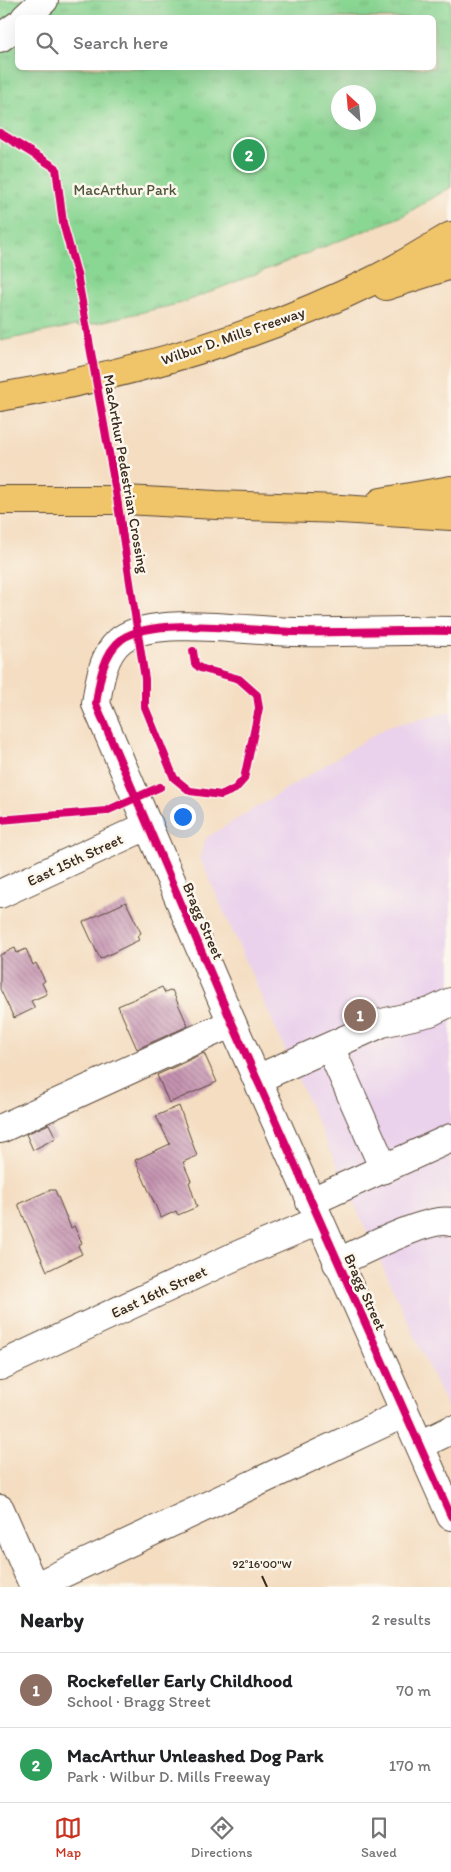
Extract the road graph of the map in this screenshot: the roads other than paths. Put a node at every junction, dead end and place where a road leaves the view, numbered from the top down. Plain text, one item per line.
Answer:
1 (44, 0) edge
2 (29, 15) edge
3 (15, 27) edge
4 (0, 38) edge
5 (451, 236) edge
6 (451, 265) edge
7 (291, 318) junction
8 (0, 396) edge
9 (451, 490) edge
10 (0, 500) edge
11 (340, 509) junction
12 (451, 516) edge
13 (451, 631) edge
14 (149, 825) junction
15 (0, 894) edge
16 (451, 1002) edge
17 (232, 1023) junction
18 (330, 1047) junction
19 (257, 1079) junction
20 (0, 1130) edge
21 (451, 1138) edge
22 (384, 1169) junction
23 (314, 1211) junction
24 (451, 1222) edge
25 (337, 1263) junction
26 (0, 1366) edge
27 (405, 1413) junction
28 (451, 1430) edge
29 (420, 1444) junction
30 (0, 1509) edge
31 (450, 1509) edge
32 (34, 1587) edge

1 - 2 street
3 - 4 street
5 - 7 highway, Wilbur D. Mills Freeway
6 - 7 highway
7 - 8 highway, Wilbur D. Mills Freeway
9 - 11 highway
10 - 11 highway
11 - 12 highway
13 - 14 street, Bragg Street
14 - 15 street, East 15th Street
14 - 17 street, Bragg Street
16 - 18 street
17 - 19 street, Bragg Street
17 - 20 street
18 - 19 street
18 - 22 street
19 - 23 street, Bragg Street
21 - 22 street, East 16th Street
22 - 23 street, East 16th Street
23 - 25 street, Bragg Street
23 - 26 street, East 16th Street
24 - 25 street
25 - 27 street, Bragg Street
27 - 29 street, Bragg Street
27 - 32 street
28 - 29 street
29 - 31 street, Bragg Street
30 - 32 street

